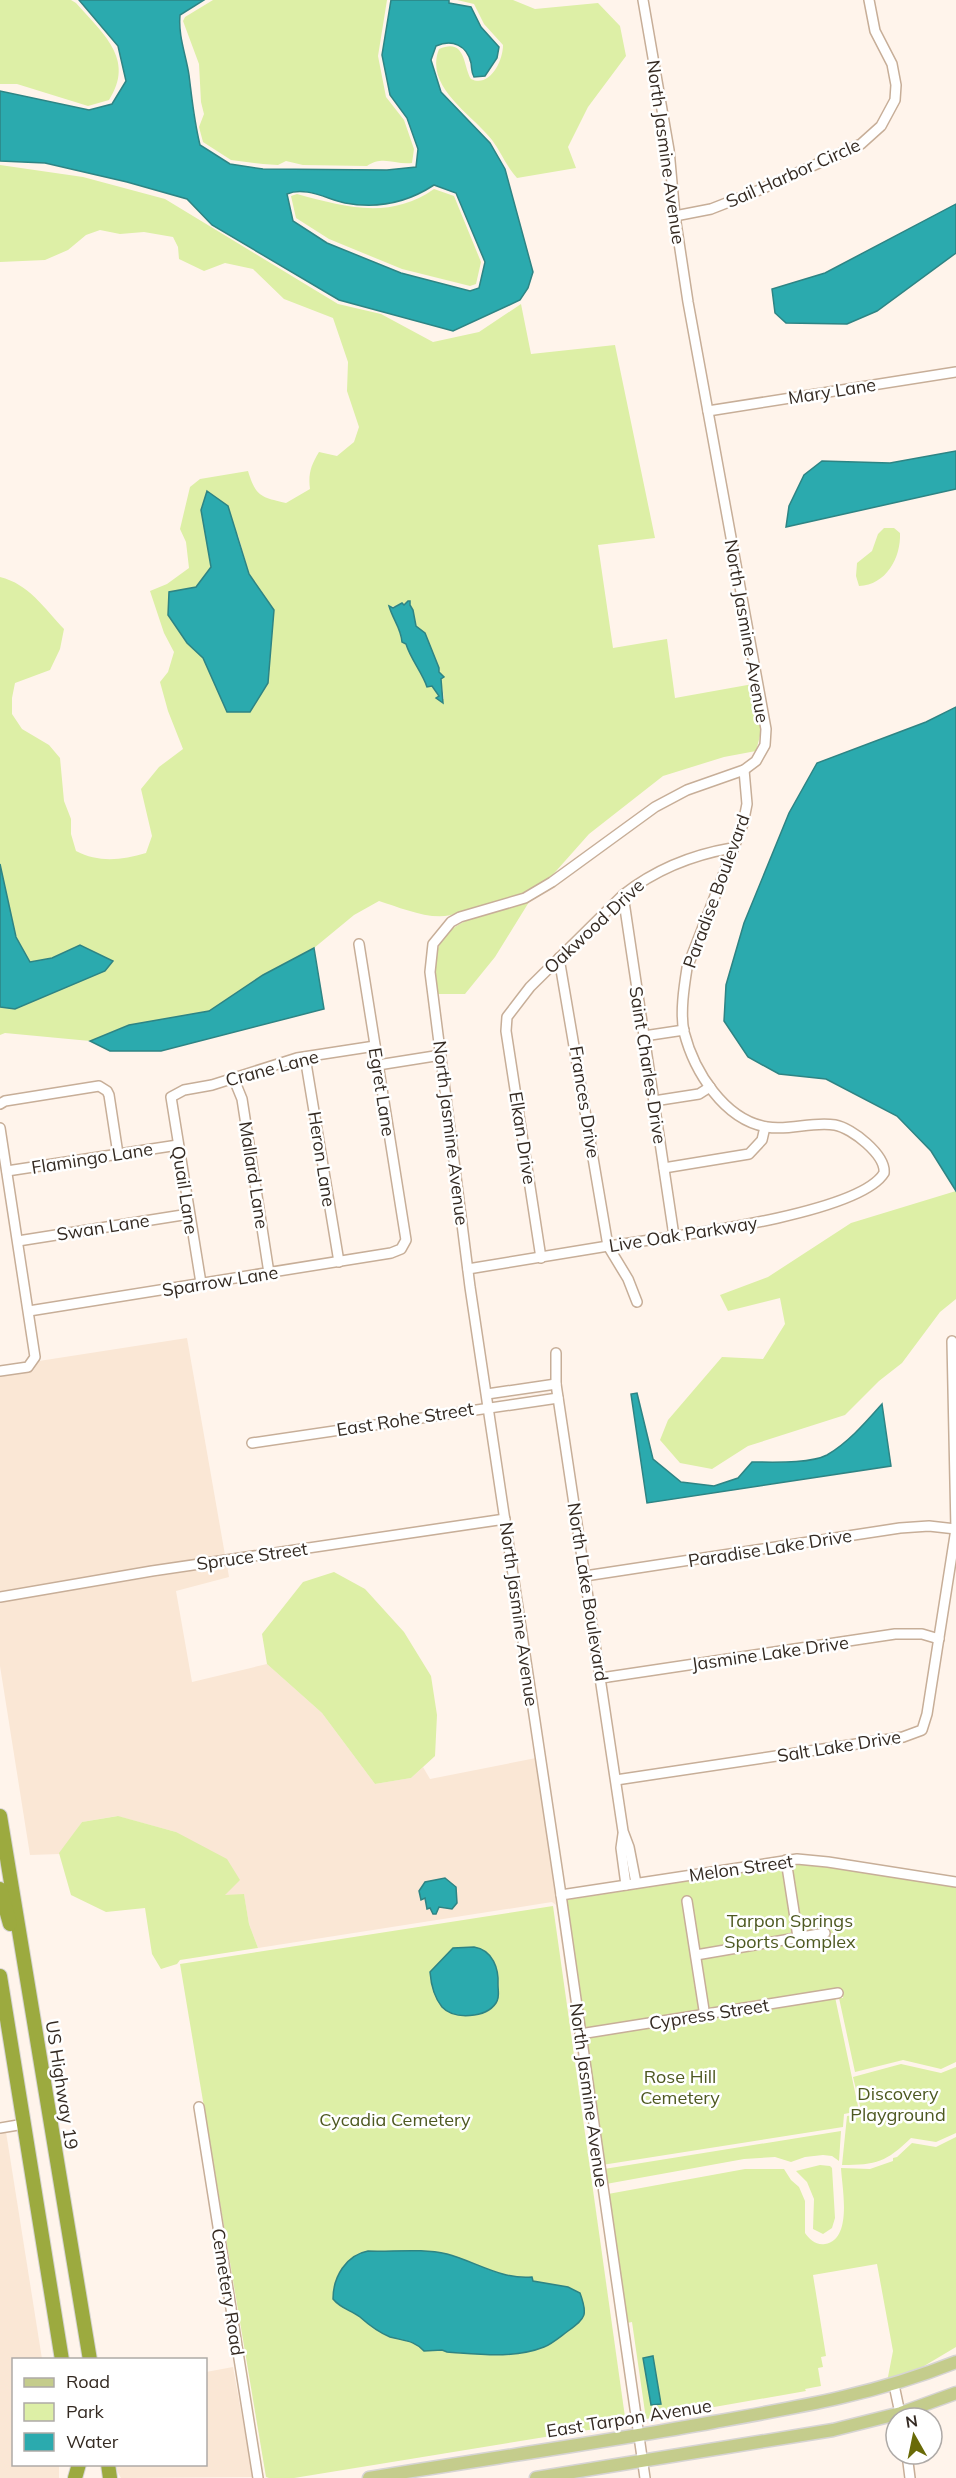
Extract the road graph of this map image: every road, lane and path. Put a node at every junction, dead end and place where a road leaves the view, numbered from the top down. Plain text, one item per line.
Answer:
1 (643, 0) edge
2 (869, 0) edge
3 (675, 216) junction
4 (956, 372) edge
5 (708, 411) junction
6 (744, 770) junction
7 (732, 848) junction
8 (623, 895) junction
9 (359, 944) dead end
10 (559, 958) junction
11 (507, 1017) joint
12 (684, 1030) junction
13 (644, 1036) junction
14 (375, 1046) junction
15 (441, 1055) junction
16 (305, 1057) junction
17 (378, 1065) junction
18 (233, 1077) junction
19 (710, 1087) junction
20 (171, 1097) joint
21 (654, 1101) junction
22 (0, 1104) edge
23 (765, 1127) junction
24 (0, 1128) edge
25 (178, 1145) junction
26 (118, 1154) junction
27 (884, 1167) joint
28 (664, 1168) junction
29 (7, 1171) junction
30 (189, 1214) junction
31 (674, 1236) junction
32 (406, 1240) joint
33 (18, 1241) junction
34 (608, 1246) junction
35 (541, 1258) junction
36 (339, 1262) junction
37 (468, 1269) junction
38 (269, 1273) junction
39 (201, 1283) junction
40 (637, 1302) dead end
41 (29, 1311) junction
42 (952, 1341) dead end
43 (556, 1353) dead end
44 (0, 1371) edge
45 (556, 1384) junction
46 (487, 1394) junction
47 (558, 1398) junction
48 (489, 1407) junction
49 (252, 1443) dead end
50 (505, 1519) junction
51 (956, 1529) edge
52 (585, 1575) junction
53 (0, 1597) edge
54 (939, 1639) junction
55 (601, 1678) junction
56 (616, 1780) junction
57 (0, 1816) edge
58 (3, 1858) edge
59 (786, 1860) junction
60 (956, 1882) edge
61 (631, 1884) junction
62 (0, 1889) edge
63 (561, 1895) junction
64 (687, 1901) dead end
65 (825, 1933) dead end
66 (798, 1937) junction
67 (696, 1955) junction
68 (26, 1975) junction
69 (0, 1976) edge
70 (838, 1994) dead end
71 (704, 2010) dead end
72 (580, 2034) junction
73 (200, 2107) dead end
74 (24, 2124) junction
75 (0, 2128) edge
76 (62, 2358) edge
77 (90, 2358) edge
78 (956, 2362) edge
79 (894, 2385) junction
80 (956, 2393) edge
81 (899, 2406) edge
82 (924, 2406) edge
83 (884, 2419) edge
84 (638, 2436) junction
85 (642, 2462) junction
86 (436, 2467) junction
87 (258, 2478) edge
88 (369, 2478) edge
89 (428, 2478) edge
90 (536, 2478) edge
91 (645, 2478) edge

1 - 3 street, North Jasmine Avenue
2 - 3 street, Sail Harbor Circle
3 - 5 street, North Jasmine Avenue
4 - 5 street, Mary Lane
5 - 6 street, North Jasmine Avenue
6 - 7 street, Paradise Boulevard
6 - 15 street, North Jasmine Avenue
7 - 8 street, Oakwood Drive
7 - 12 street, Paradise Boulevard
8 - 10 street, Oakwood Drive
8 - 13 street, Saint Charles Drive
9 - 14 street, Egret Lane
10 - 11 street, Oakwood Drive
10 - 34 street, Frances Drive
11 - 35 street, Elkan Drive
12 - 13 street
12 - 19 street, Paradise Boulevard
13 - 21 street, Saint Charles Drive
14 - 16 street, Crane Lane
14 - 17 street, Egret Lane
15 - 17 street
15 - 37 street, North Jasmine Avenue
16 - 18 street, Crane Lane
16 - 36 street, Heron Lane
17 - 32 street, Egret Lane
18 - 20 street, Crane Lane
18 - 38 street, Mallard Lane
19 - 21 street
19 - 23 street, Paradise Boulevard
20 - 25 street, Quail Lane
21 - 28 street, Saint Charles Drive
22 - 26 street
23 - 27 street, Paradise Boulevard
23 - 28 street
24 - 29 street
25 - 26 street, Flamingo Lane
25 - 30 street, Quail Lane
26 - 29 street, Flamingo Lane
27 - 31 street, Live Oak Parkway
28 - 31 street, Saint Charles Drive
29 - 33 street
30 - 33 street, Swan Lane
30 - 39 street, Quail Lane
31 - 34 street, Live Oak Parkway
32 - 36 street, Sparrow Lane
33 - 41 street
34 - 35 street, Live Oak Parkway
34 - 40 street
35 - 37 street, Live Oak Parkway
36 - 38 street, Sparrow Lane
37 - 46 street, North Jasmine Avenue
38 - 39 street, Sparrow Lane
39 - 41 street, Sparrow Lane
41 - 44 street
42 - 51 street, Salt Lake Drive
43 - 45 street, North Lake Boulevard
45 - 46 street
45 - 47 street, North Lake Boulevard
46 - 48 street, North Jasmine Avenue
47 - 48 street, East Rohe Street
47 - 52 street, North Lake Boulevard
48 - 49 street, East Rohe Street
48 - 50 street, North Jasmine Avenue
50 - 53 street, Spruce Street
50 - 63 street, North Jasmine Avenue
51 - 52 street, Paradise Lake Drive
51 - 54 street, Salt Lake Drive
52 - 55 street, North Lake Boulevard
54 - 55 street, Jasmine Lake Drive
54 - 56 street, Salt Lake Drive
55 - 56 street, North Lake Boulevard
56 - 61 street, North Lake Boulevard
57 - 58 highway, US Highway 19
58 - 68 highway, US Highway 19
59 - 60 street, Melon Street
59 - 61 street, Melon Street
59 - 66 street
61 - 63 street, Melon Street
62 - 68 highway
63 - 72 street, North Jasmine Avenue
64 - 67 street
65 - 66 street
66 - 67 street
67 - 71 street
68 - 77 highway, US Highway 19
69 - 74 highway
70 - 72 street, Cypress Street
72 - 84 street, North Jasmine Avenue
73 - 87 street, Cemetery Road
74 - 75 street
74 - 76 highway
78 - 79 main road, East Tarpon Avenue
79 - 81 street
79 - 84 main road, East Tarpon Avenue
80 - 82 main road
83 - 85 main road
84 - 85 street, North Jasmine Avenue
84 - 86 main road, East Tarpon Avenue
85 - 90 main road
85 - 91 street, North Jasmine Avenue
86 - 88 main road, East Tarpon Avenue
86 - 89 main road

